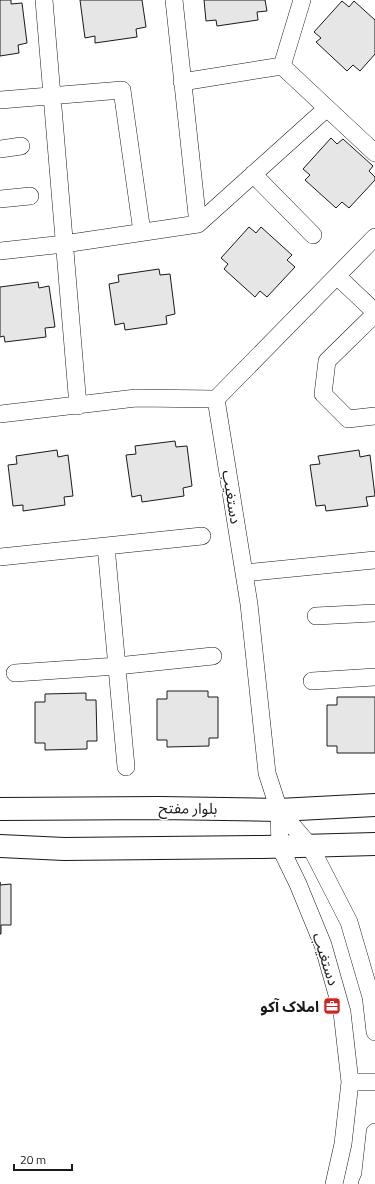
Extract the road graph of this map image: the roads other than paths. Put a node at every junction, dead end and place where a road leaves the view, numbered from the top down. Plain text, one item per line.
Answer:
1 (44, 0) edge
2 (174, 0) edge
3 (302, 0) edge
4 (282, 66) junction
5 (182, 82) junction
6 (52, 95) junction
7 (0, 100) edge
8 (327, 108) junction
9 (20, 146) dead end
10 (0, 149) edge
11 (375, 153) edge
12 (253, 174) junction
13 (30, 196) dead end
14 (0, 199) edge
15 (198, 224) junction
16 (142, 232) junction
17 (313, 235) dead end
18 (375, 238) edge
19 (64, 244) junction
20 (0, 251) edge
21 (337, 276) junction
22 (375, 313) edge
23 (216, 399) junction
24 (78, 406) junction
25 (0, 414) edge
26 (375, 416) edge
27 (202, 536) dead end
28 (106, 546) junction
29 (0, 557) edge
30 (375, 560) edge
31 (244, 573) junction
32 (375, 613) edge
33 (316, 616) dead end
34 (213, 656) dead end
35 (117, 666) junction
36 (15, 673) dead end
37 (375, 677) edge
38 (312, 681) dead end
39 (126, 767) dead end
40 (375, 805) edge
41 (0, 809) edge
42 (280, 810) junction
43 (375, 844) edge
44 (0, 846) edge
45 (310, 846) junction
46 (280, 847) junction
47 (375, 1032) edge
48 (350, 1082) junction
49 (375, 1082) edge
50 (375, 1132) edge
51 (334, 1184) edge
52 (367, 1184) edge

1 - 6 street
2 - 5 street
3 - 4 street
4 - 5 street
4 - 8 street
5 - 15 street
6 - 7 street
6 - 16 street
6 - 19 street
8 - 11 street
8 - 12 street
9 - 10 street
12 - 15 street
12 - 17 street
13 - 14 street
15 - 16 street
16 - 19 street
18 - 21 street
19 - 20 street
19 - 24 street
21 - 22 street
21 - 23 street
22 - 26 street
23 - 24 street
23 - 31 street, دستغیب
24 - 25 street
27 - 28 street
28 - 29 street
28 - 35 street
30 - 31 street
31 - 42 street, دستغیب
32 - 33 street
34 - 35 street
35 - 36 street
35 - 39 street
37 - 38 street
40 - 42 street, بلوار مفتح
41 - 42 street, بلوار مفتح
42 - 45 street, دستغیب
42 - 46 street, دستغیب
43 - 45 street
44 - 46 street
45 - 46 street
45 - 47 street, دستغیب
46 - 48 street, دستغیب
48 - 49 street
48 - 51 street, دستغیب
50 - 52 street

